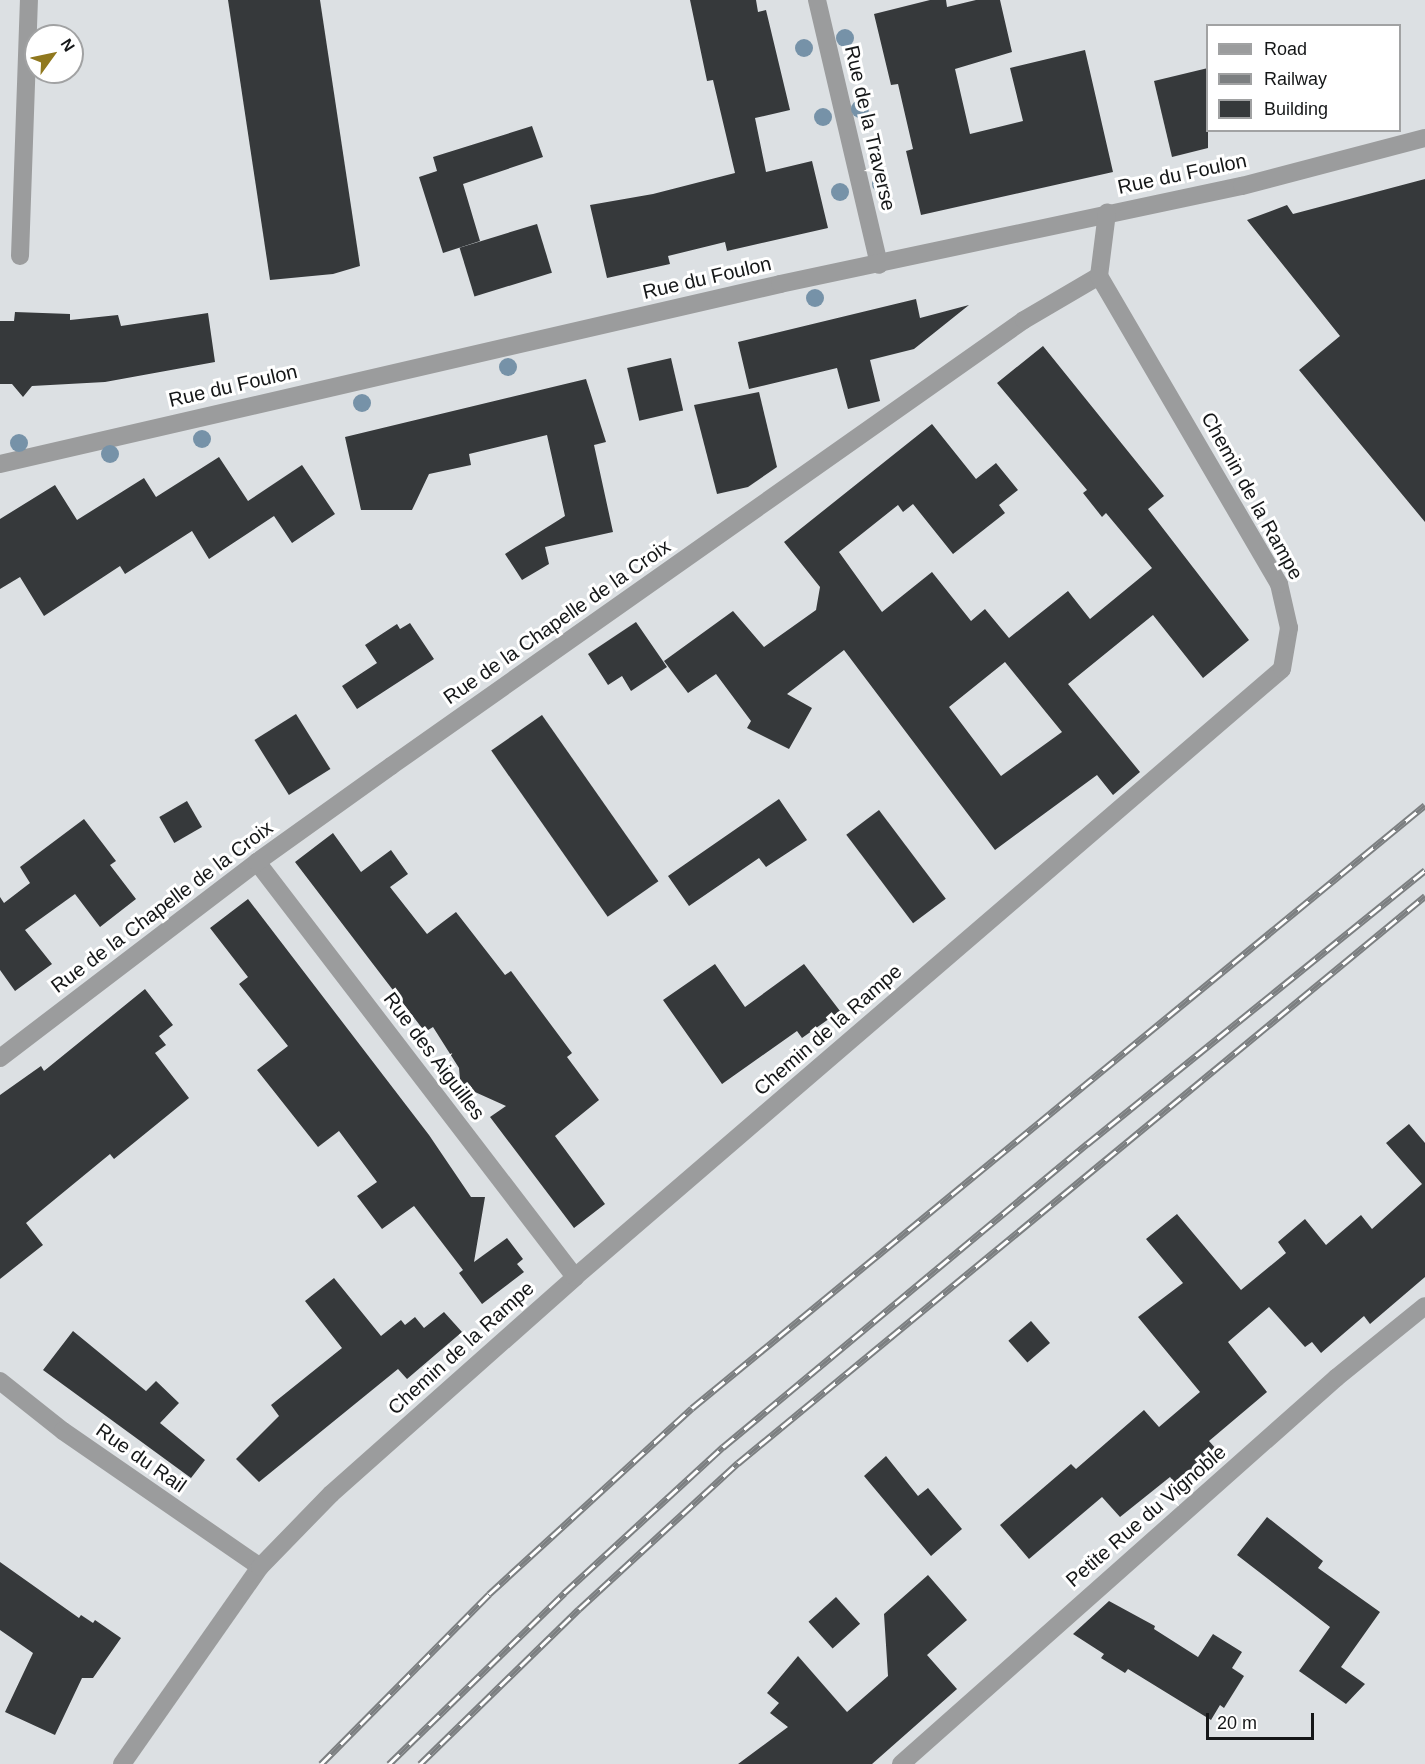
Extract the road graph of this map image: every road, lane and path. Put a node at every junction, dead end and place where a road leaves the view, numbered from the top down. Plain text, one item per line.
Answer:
1 (29, 0) edge
2 (817, 0) edge
3 (1425, 138) edge
4 (1107, 213) junction
5 (21, 256) dead end
6 (879, 265) junction
7 (1099, 276) junction
8 (0, 464) edge
9 (257, 862) junction
10 (0, 1058) edge
11 (575, 1277) junction
12 (1425, 1306) edge
13 (0, 1381) edge
14 (260, 1567) junction
15 (122, 1764) edge
16 (901, 1764) edge

1 - 5 street
2 - 6 street, Rue de la Traverse
3 - 4 street, Rue du Foulon
4 - 6 street, Rue du Foulon
4 - 7 street
6 - 8 street, Rue du Foulon
7 - 9 street, Rue de la Chapelle de la Croix
7 - 11 street, Chemin de la Rampe
9 - 10 street, Rue de la Chapelle de la Croix
9 - 11 street, Rue des Aiguilles
11 - 14 street, Chemin de la Rampe
12 - 16 street, Petite Rue du Vignoble
13 - 14 street, Rue du Rail
14 - 15 street, Chemin de la Rampe

